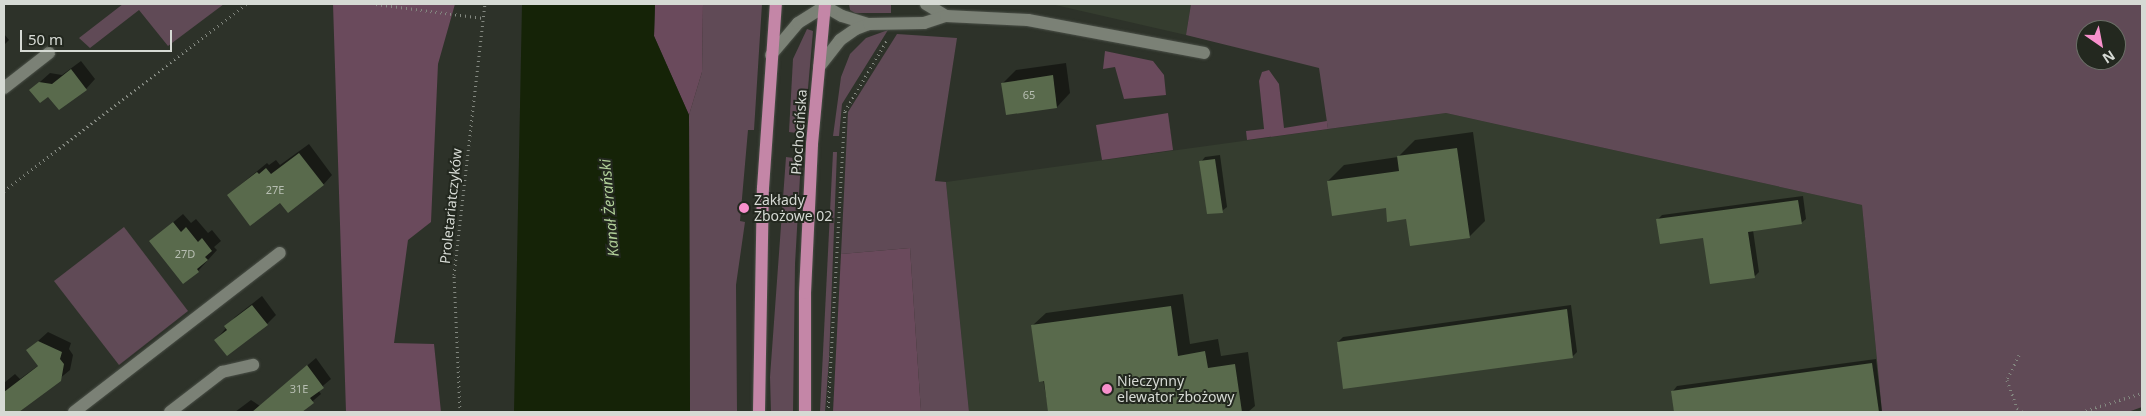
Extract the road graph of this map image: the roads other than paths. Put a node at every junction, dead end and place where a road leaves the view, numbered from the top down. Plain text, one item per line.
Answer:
1 (776, 4) edge
2 (825, 4) edge
3 (926, 4) edge
4 (946, 16) junction
5 (869, 24) junction
6 (50, 52) dead end
7 (1204, 53) dead end
8 (771, 55) junction
9 (819, 67) junction
10 (4, 88) edge
11 (280, 253) dead end
12 (253, 365) dead end
13 (74, 412) edge
14 (170, 412) edge
15 (759, 412) edge
16 (805, 412) edge

1 - 8 main road
2 - 5 lane
2 - 8 lane
2 - 9 main road, Płochocińska
3 - 4 lane
4 - 5 lane
4 - 7 lane
5 - 9 lane
6 - 10 lane
8 - 15 main road
9 - 16 main road, Płochocińska
11 - 13 lane
12 - 14 lane

